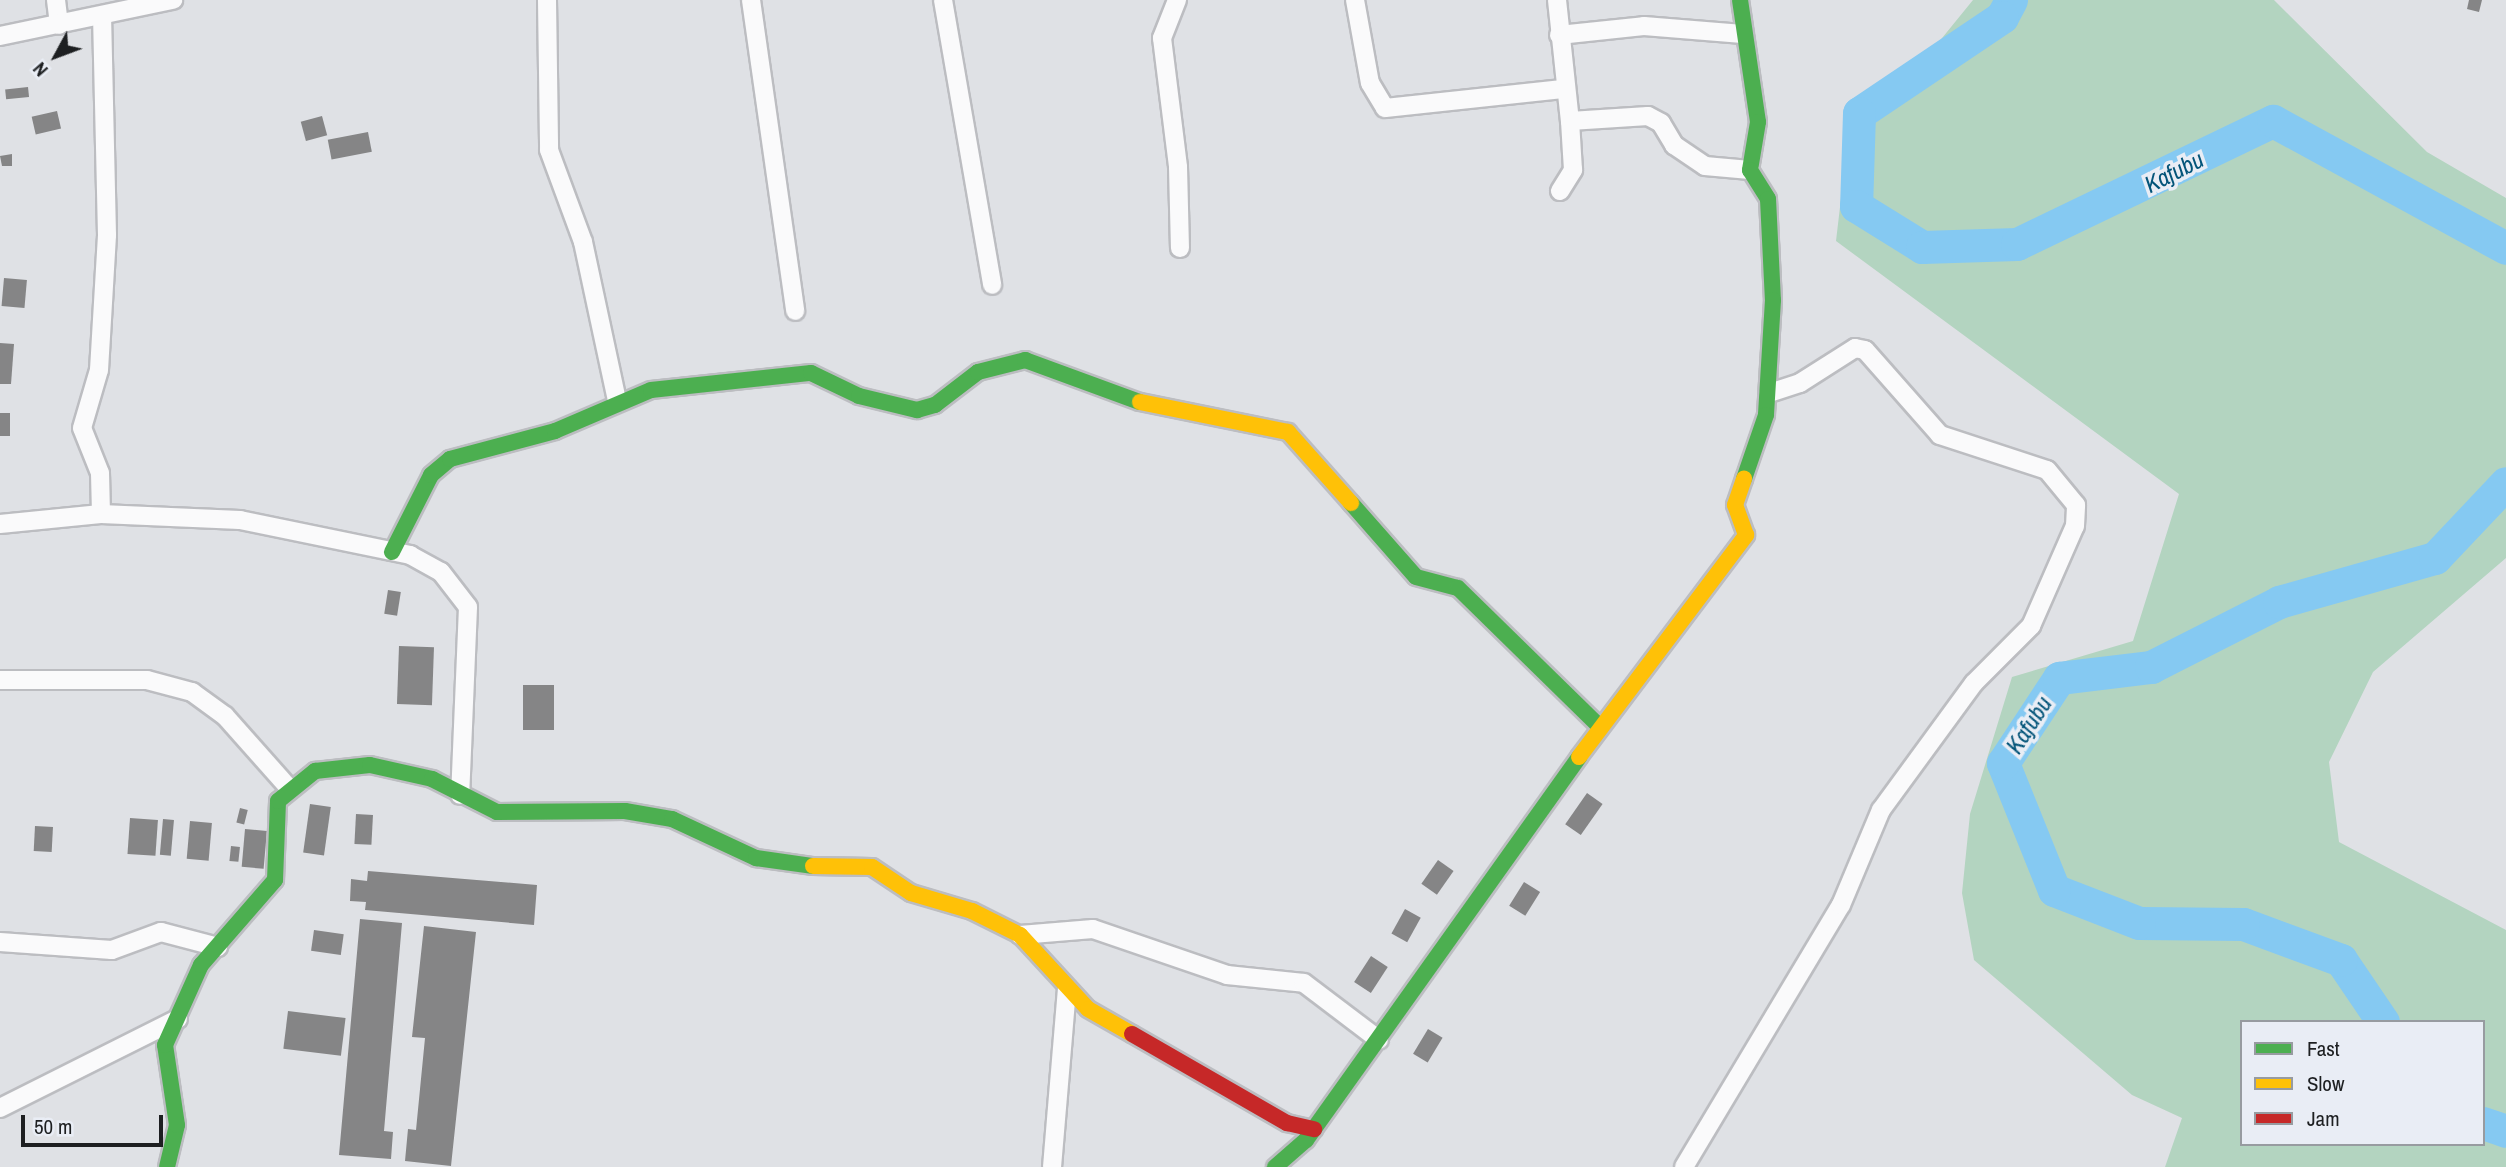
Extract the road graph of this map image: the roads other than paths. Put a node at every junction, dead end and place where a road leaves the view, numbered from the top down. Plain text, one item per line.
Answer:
1 (56, 0) edge
2 (173, 0) edge
3 (547, 0) edge
4 (751, 0) edge
5 (943, 0) edge
6 (1177, 0) edge
7 (1355, 0) edge
8 (1557, 0) edge
9 (1740, 0) edge
10 (102, 17) junction
11 (59, 25) junction
12 (1743, 34) junction
13 (1559, 35) junction
14 (0, 36) edge
15 (1563, 89) junction
16 (1570, 121) junction
17 (1750, 170) junction
18 (1560, 191) dead end
19 (1180, 248) dead end
20 (992, 285) dead end
21 (795, 311) dead end
22 (1769, 393) junction
23 (617, 401) junction
24 (101, 514) junction
25 (0, 524) edge
26 (392, 552) junction
27 (0, 680) edge
28 (1600, 727) junction
29 (289, 788) junction
30 (460, 795) junction
31 (1020, 935) junction
32 (0, 942) edge
33 (20, 943) junction
34 (218, 947) junction
35 (0, 950) edge
36 (1067, 989) junction
37 (178, 1018) junction
38 (1379, 1040) junction
39 (0, 1108) edge
40 (1314, 1129) junction
41 (167, 1167) edge
42 (1052, 1167) edge
43 (1275, 1167) edge
44 (1684, 1167) edge

1 - 11 street
2 - 10 street
3 - 23 street
4 - 21 street
5 - 20 street
6 - 19 street
7 - 15 street
8 - 13 street
9 - 12 street
10 - 11 street
10 - 24 street
11 - 14 street
12 - 13 street
12 - 17 street
13 - 15 street
15 - 16 street
16 - 17 street
16 - 18 street
17 - 22 street
22 - 28 street
22 - 44 street
23 - 26 street
23 - 28 street
24 - 25 street
24 - 26 street
26 - 30 street
27 - 29 street
28 - 38 street
29 - 30 street
29 - 34 street
30 - 31 street
31 - 36 street
31 - 38 street
32 - 33 street
33 - 34 street
33 - 35 street
34 - 37 street
36 - 40 street
36 - 42 street
37 - 39 street
37 - 41 street
38 - 40 street
40 - 43 street

